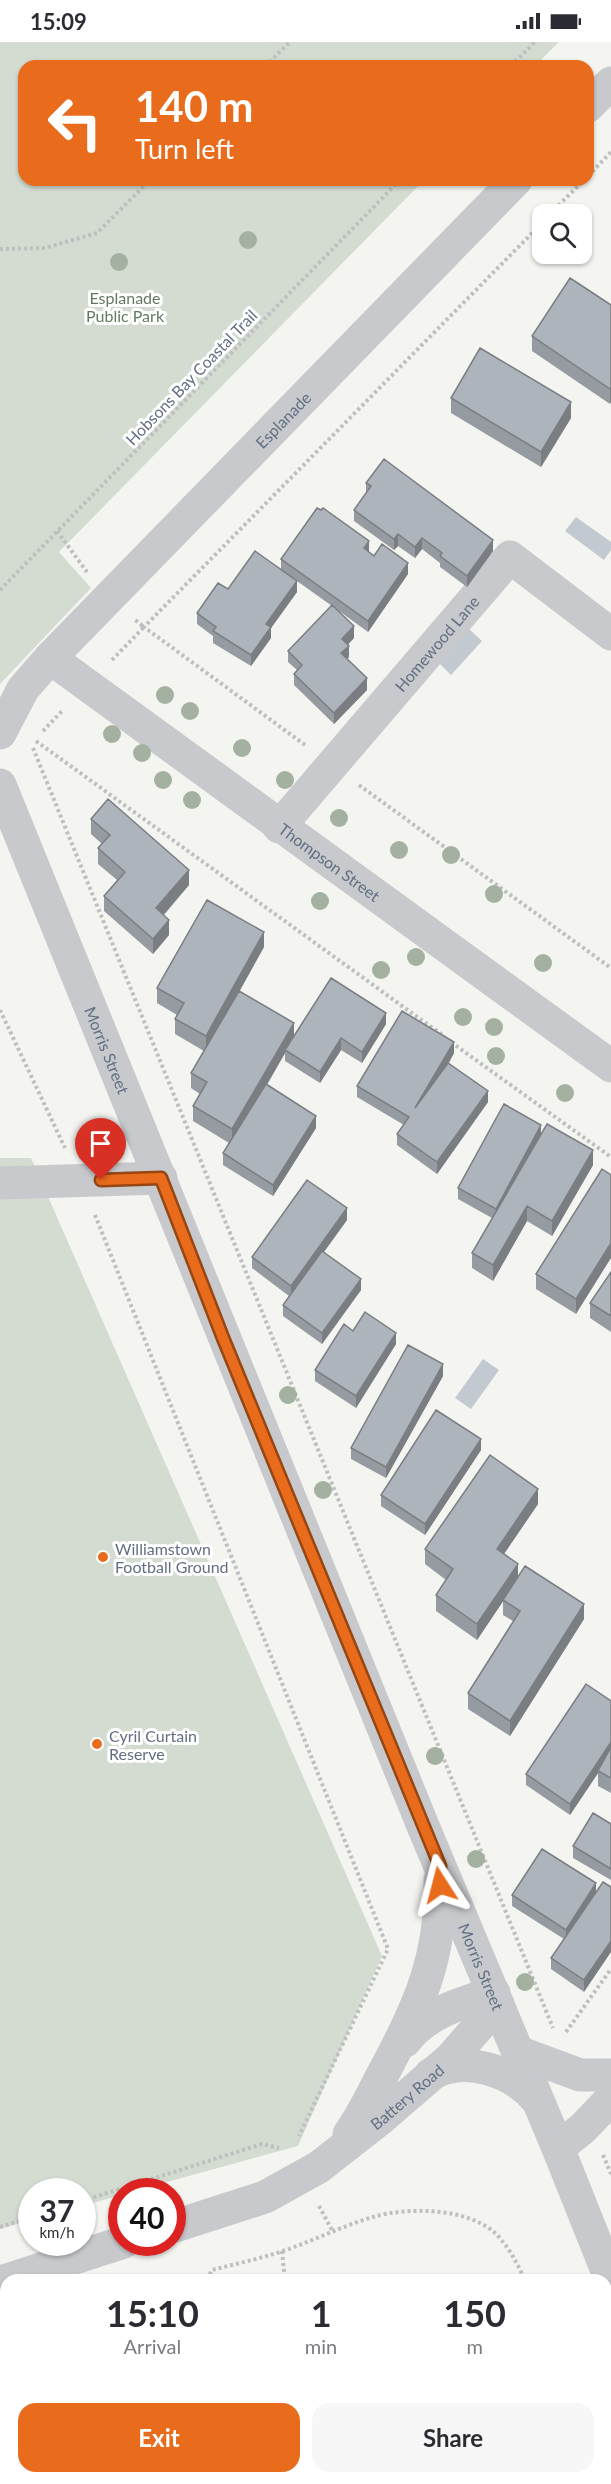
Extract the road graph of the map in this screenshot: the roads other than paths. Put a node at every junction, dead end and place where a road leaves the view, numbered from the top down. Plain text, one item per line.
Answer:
1 (611, 83) edge
2 (594, 100) edge
3 (510, 186) edge
4 (611, 634) edge
5 (50, 658) junction
6 (0, 733) edge
7 (0, 785) edge
8 (279, 827) junction
9 (611, 1066) edge
10 (161, 1178) junction
11 (0, 1183) edge
12 (440, 1866) junction
13 (496, 1998) junction
14 (518, 2052) junction
15 (388, 2065) junction
16 (611, 2075) edge
17 (427, 2077) junction
18 (611, 2099) edge
19 (538, 2102) junction
20 (558, 2148) junction
21 (304, 2177) junction
22 (186, 2222) edge
23 (108, 2247) edge
24 (25, 2274) edge
25 (609, 2274) edge

1 - 2 street
3 - 5 street, Esplanade
4 - 8 street, Homewood Lane
5 - 6 street
5 - 8 street, Thompson Street
7 - 10 street, Morris Street
8 - 9 street, Thompson Street
10 - 11 street
10 - 12 street, Morris Street
12 - 13 street, Morris Street
12 - 15 street, Battery Road
13 - 14 street, Morris Street
13 - 15 street, Battery Road
13 - 17 street, Battery Road
14 - 16 street
14 - 19 street, Morris Street
15 - 21 street, Battery Road
17 - 19 street
17 - 21 street, Battery Road
18 - 20 street
19 - 20 street, Morris Street
20 - 25 street, Morris Street
21 - 22 street, Battery Road
23 - 24 street

